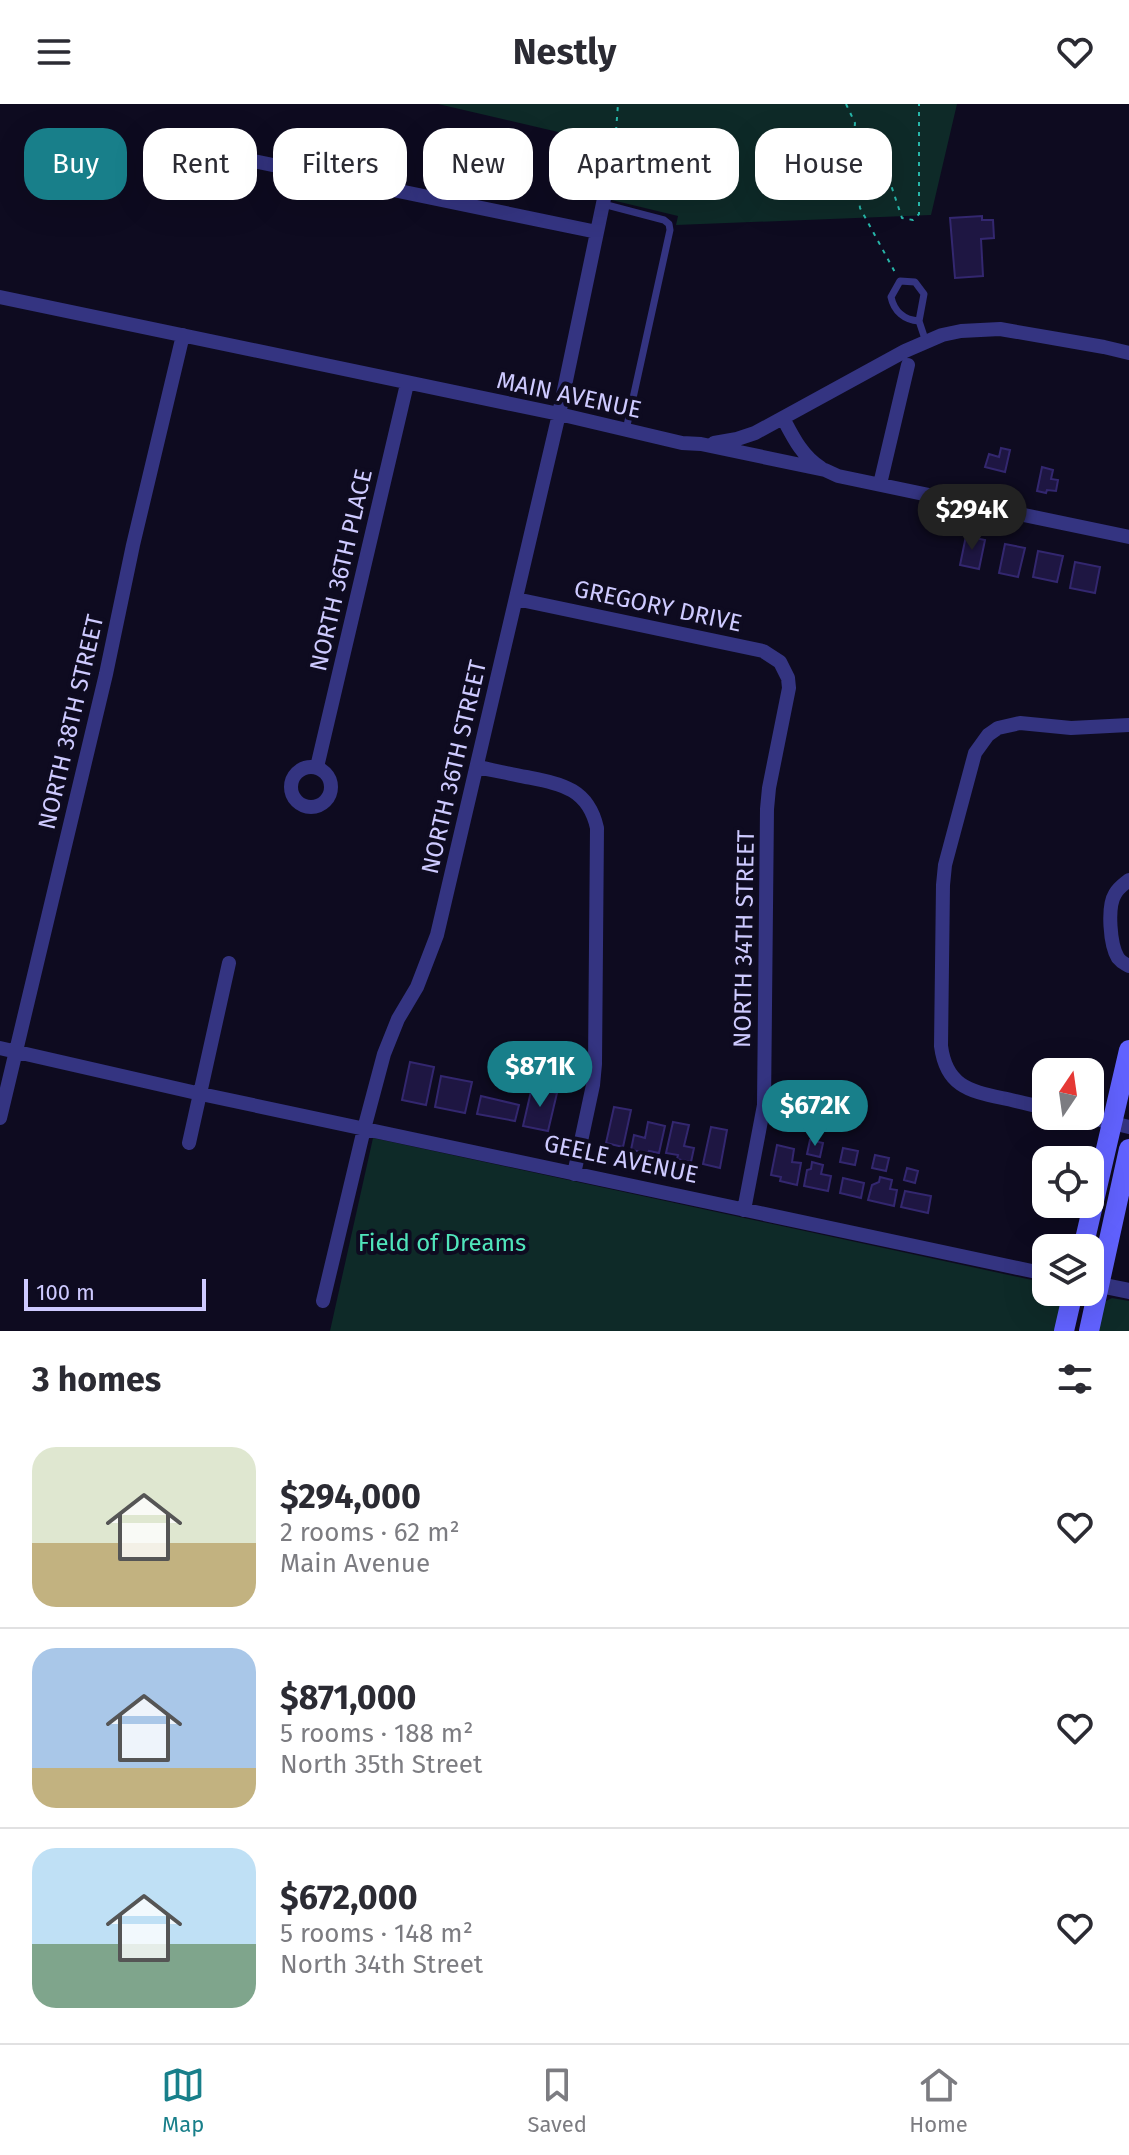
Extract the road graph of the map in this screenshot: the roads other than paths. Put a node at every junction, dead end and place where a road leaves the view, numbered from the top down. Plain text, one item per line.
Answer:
1 (257, 162) edge
2 (604, 200) edge
3 (603, 204) junction
4 (597, 232) junction
5 (0, 297) edge
6 (919, 321) junction
7 (183, 335) junction
8 (926, 342) junction
9 (1129, 353) edge
10 (908, 365) dead end
11 (407, 384) junction
12 (559, 414) junction
13 (783, 418) junction
14 (626, 430) junction
15 (701, 444) junction
16 (825, 470) junction
17 (880, 484) junction
18 (1129, 537) edge
19 (516, 599) junction
20 (784, 669) joint
21 (1129, 725) edge
22 (317, 767) dead end
23 (477, 767) junction
24 (1129, 880) edge
25 (229, 963) dead end
26 (1129, 966) edge
27 (7, 1050) edge
28 (1129, 1050) edge
29 (201, 1094) junction
30 (1032, 1105) edge
31 (0, 1118) edge
32 (1121, 1124) edge
33 (364, 1129) junction
34 (189, 1143) dead end
35 (1129, 1149) edge
36 (574, 1174) junction
37 (744, 1210) junction
38 (1087, 1234) edge
39 (1104, 1248) edge
40 (1032, 1271) edge
41 (1104, 1286) edge
42 (1129, 1291) edge
43 (323, 1301) dead end
44 (1070, 1306) edge
45 (1092, 1306) edge
46 (1064, 1331) edge
47 (1089, 1331) edge

1 - 4 street
2 - 3 street, NORTH 36TH STREET
3 - 4 street, NORTH 36TH STREET
3 - 14 lane
4 - 12 street, NORTH 36TH STREET
5 - 7 street, MAIN AVENUE
6 - 6 lane
6 - 8 lane
7 - 11 street, MAIN AVENUE
7 - 27 street, NORTH 38TH STREET
8 - 9 street
8 - 13 street
10 - 17 street
11 - 12 street, MAIN AVENUE
11 - 22 street, NORTH 36TH PLACE
12 - 14 street, MAIN AVENUE
12 - 19 street, NORTH 36TH STREET
13 - 15 street
13 - 16 street
14 - 15 street, MAIN AVENUE
15 - 16 street, MAIN AVENUE
16 - 17 street, MAIN AVENUE
17 - 18 street, MAIN AVENUE
19 - 20 street, GREGORY DRIVE
19 - 23 street, NORTH 36TH STREET
20 - 37 street, NORTH 34TH STREET
21 - 30 street
23 - 33 street, NORTH 36TH STREET
23 - 36 street
24 - 26 street
25 - 29 street
27 - 29 street, GEELE AVENUE
27 - 31 street, NORTH 38TH STREET
28 - 32 main road
29 - 33 street, GEELE AVENUE
29 - 34 street
32 - 38 main road
33 - 36 street, GEELE AVENUE
33 - 43 street, NORTH 36TH STREET
35 - 39 main road
36 - 37 street, GEELE AVENUE
37 - 40 street, GEELE AVENUE
41 - 42 street
44 - 46 main road
45 - 47 main road

